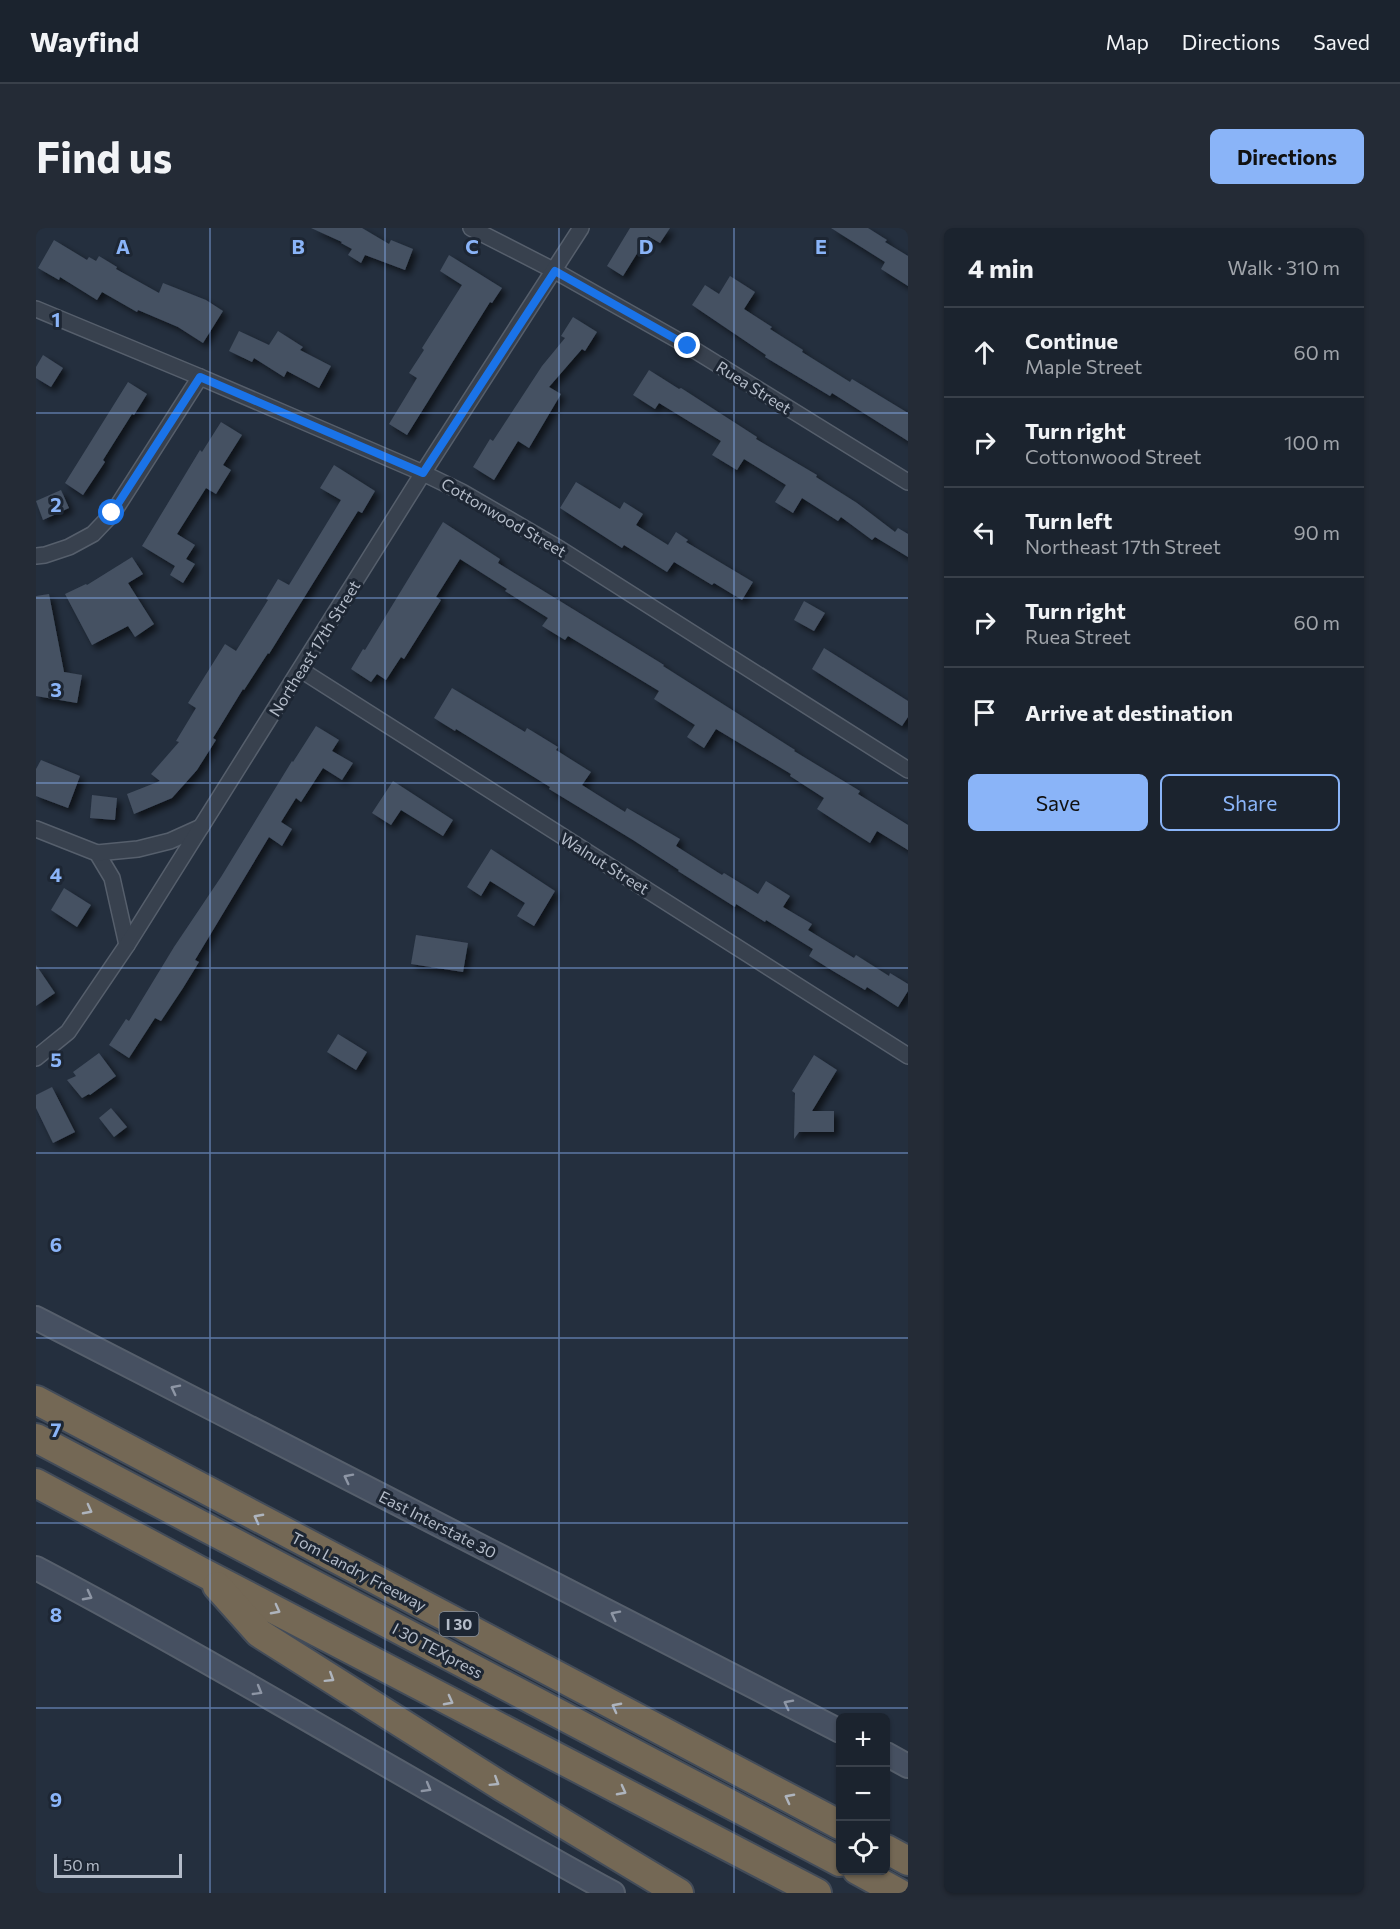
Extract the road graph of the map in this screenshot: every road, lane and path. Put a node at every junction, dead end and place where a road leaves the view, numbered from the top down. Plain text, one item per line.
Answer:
1 (471, 228) edge
2 (581, 228) edge
3 (555, 271) junction
4 (36, 309) edge
5 (200, 377) junction
6 (423, 473) junction
7 (908, 482) edge
8 (36, 556) edge
9 (301, 670) junction
10 (908, 770) edge
11 (202, 826) junction
12 (36, 829) edge
13 (97, 853) junction
14 (128, 945) junction
15 (908, 1056) edge
16 (36, 1058) edge
17 (36, 1318) edge
18 (36, 1384) edge
19 (36, 1400) edge
20 (78, 1422) junction
21 (36, 1438) edge
22 (36, 1483) edge
23 (36, 1568) edge
24 (206, 1574) junction
25 (836, 1729) edge
26 (890, 1757) edge
27 (908, 1766) edge
28 (836, 1823) edge
29 (836, 1860) edge
30 (866, 1875) edge
31 (613, 1893) edge
32 (679, 1893) edge
33 (817, 1893) edge
34 (900, 1893) edge

1 - 3 street, Ruea Street
2 - 3 street, Northeast 17th Street
3 - 6 street, Northeast 17th Street
3 - 7 street, Ruea Street
4 - 5 street, Cottonwood Street
5 - 6 street, Cottonwood Street
5 - 8 street
6 - 9 street, Northeast 17th Street
6 - 10 street, Cottonwood Street
9 - 11 street, Northeast 17th Street
9 - 15 street, Walnut Street
11 - 13 street
11 - 14 street, Northeast 17th Street
12 - 13 street
13 - 14 street
14 - 16 street, Northeast 17th Street
25 -> 17 main road, East Interstate 30
18 - 20 highway
19 - 20 highway, Tom Landry Freeway / I 30
28 -> 20 highway, Tom Landry Freeway / I 30
21 - 29 highway, I 30 TEXpress
22 -> 24 highway
23 -> 31 main road
24 -> 32 highway
24 -> 33 highway
26 - 27 main road
30 - 34 highway

